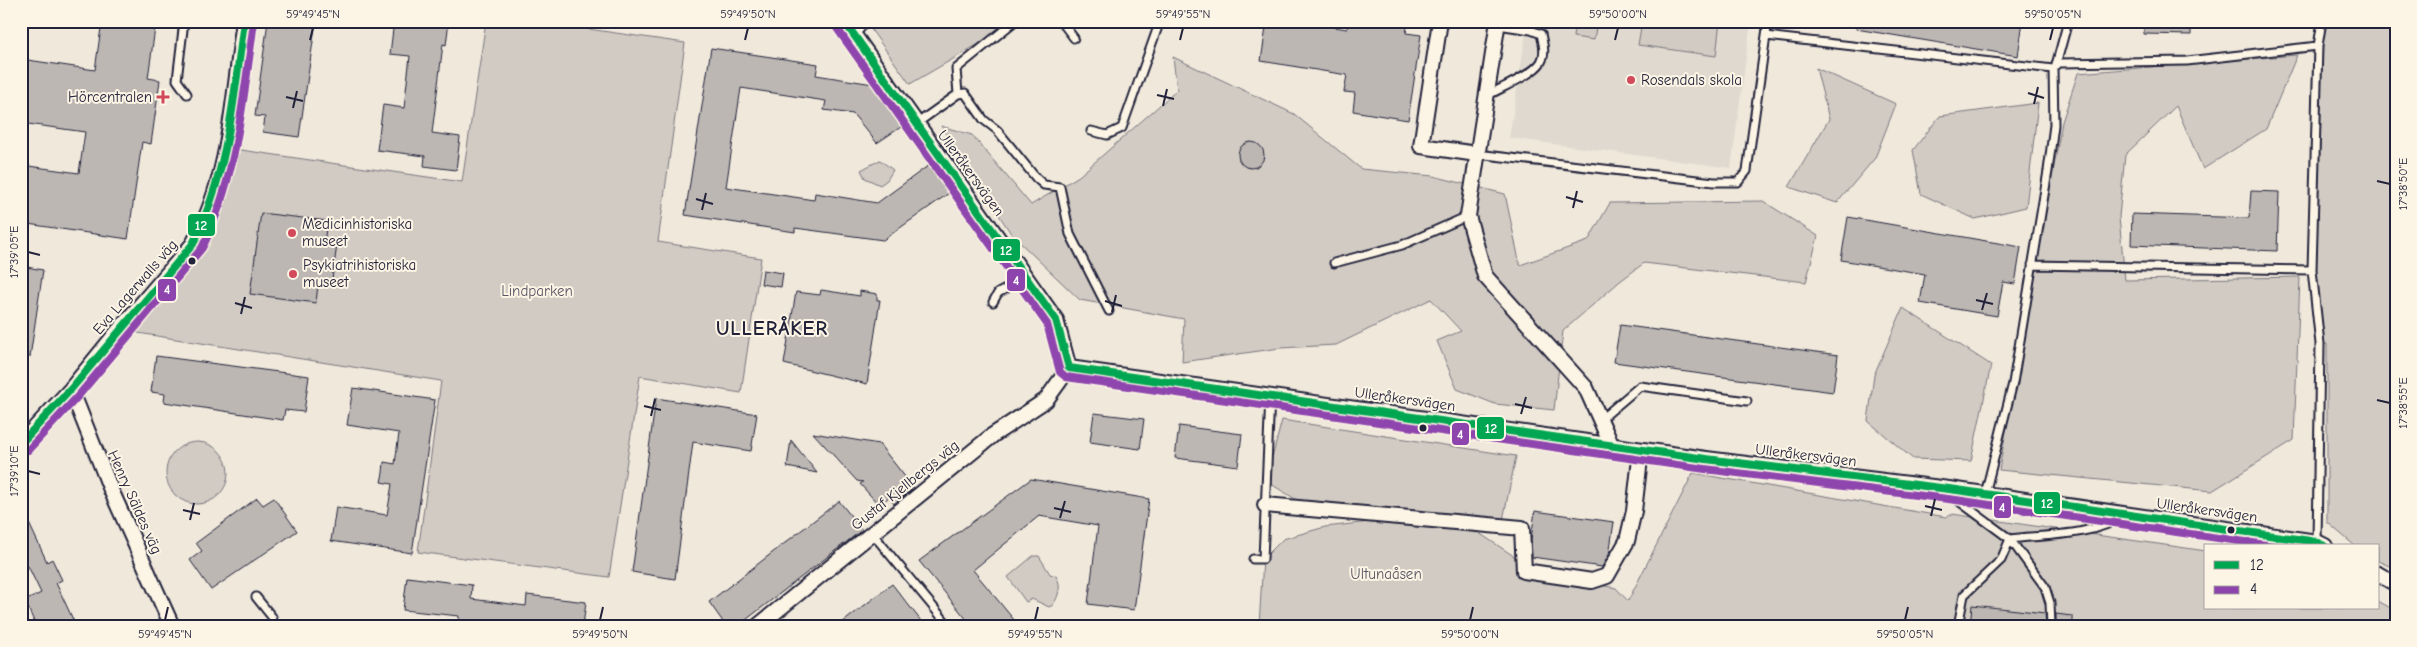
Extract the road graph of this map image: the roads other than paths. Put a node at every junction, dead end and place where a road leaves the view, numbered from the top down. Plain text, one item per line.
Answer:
1 (184, 21) edge
2 (244, 21) edge
3 (862, 21) edge
4 (1015, 21) edge
5 (1062, 21) edge
6 (1160, 21) edge
7 (1440, 21) edge
8 (1761, 21) edge
9 (1768, 21) edge
10 (2068, 21) edge
11 (2322, 21) edge
12 (1498, 23) edge
13 (848, 27) edge
14 (1767, 33) junction
15 (1074, 38) dead end
16 (2318, 46) junction
17 (2058, 63) junction
18 (2053, 69) junction
19 (187, 94) dead end
20 (958, 94) junction
21 (1486, 96) junction
22 (916, 124) junction
23 (1092, 130) dead end
24 (1477, 154) junction
25 (1468, 216) junction
26 (1334, 263) dead end
27 (2032, 265) junction
28 (2312, 270) junction
29 (1026, 278) junction
30 (993, 302) dead end
31 (1109, 311) dead end
32 (1069, 368) junction
33 (71, 389) junction
34 (1270, 396) junction
35 (1747, 401) dead end
36 (1600, 420) junction
37 (24, 437) edge
38 (1611, 444) junction
39 (1641, 450) junction
40 (1957, 490) junction
41 (1985, 494) junction
42 (1265, 505) junction
43 (2123, 515) junction
44 (872, 533) junction
45 (2010, 539) junction
46 (2321, 544) edge
47 (1253, 559) dead end
48 (2380, 575) edge
49 (2396, 584) edge
50 (256, 598) dead end
51 (272, 617) dead end
52 (172, 626) edge
53 (758, 626) edge
54 (949, 626) edge
55 (1958, 626) edge
56 (2051, 626) edge

1 - 19 lane
2 - 33 street, Eva Lagerwalls väg
3 - 13 street
4 - 20 lane
5 - 15 lane
6 - 23 lane
7 - 24 street
8 - 14 lane
9 - 14 lane
10 - 17 lane
11 - 16 lane
12 - 21 street
12 - 21 lane
13 - 22 street, Ulleråkersvägen
14 - 18 lane
14 - 24 lane
16 - 17 lane
16 - 28 lane
17 - 18 lane
18 - 27 lane
20 - 22 lane
20 - 31 lane
21 - 24 street
22 - 29 street, Ulleråkersvägen
24 - 25 street
25 - 26 lane
25 - 36 street
27 - 28 lane
27 - 41 lane
28 - 46 lane
29 - 30 lane
29 - 32 street, Ulleråkersvägen
32 - 34 street, Ulleråkersvägen
32 - 44 street, Gustaf Kjellbergs väg
33 - 37 street, Eva Lagerwalls väg
33 - 52 street, Henry Säldes väg
34 - 38 street, Ulleråkersvägen
34 - 42 lane
35 - 36 lane
36 - 38 street
38 - 39 street, Ulleråkersvägen
39 - 40 street, Ulleråkersvägen
39 - 42 street
40 - 41 street, Ulleråkersvägen
40 - 45 lane
41 - 43 street, Ulleråkersvägen
42 - 47 lane
43 - 45 lane
43 - 46 street, Ulleråkersvägen
44 - 53 street, Gustaf Kjellbergs väg
44 - 54 lane
45 - 55 lane
45 - 56 lane
48 - 49 street
50 - 51 lane

